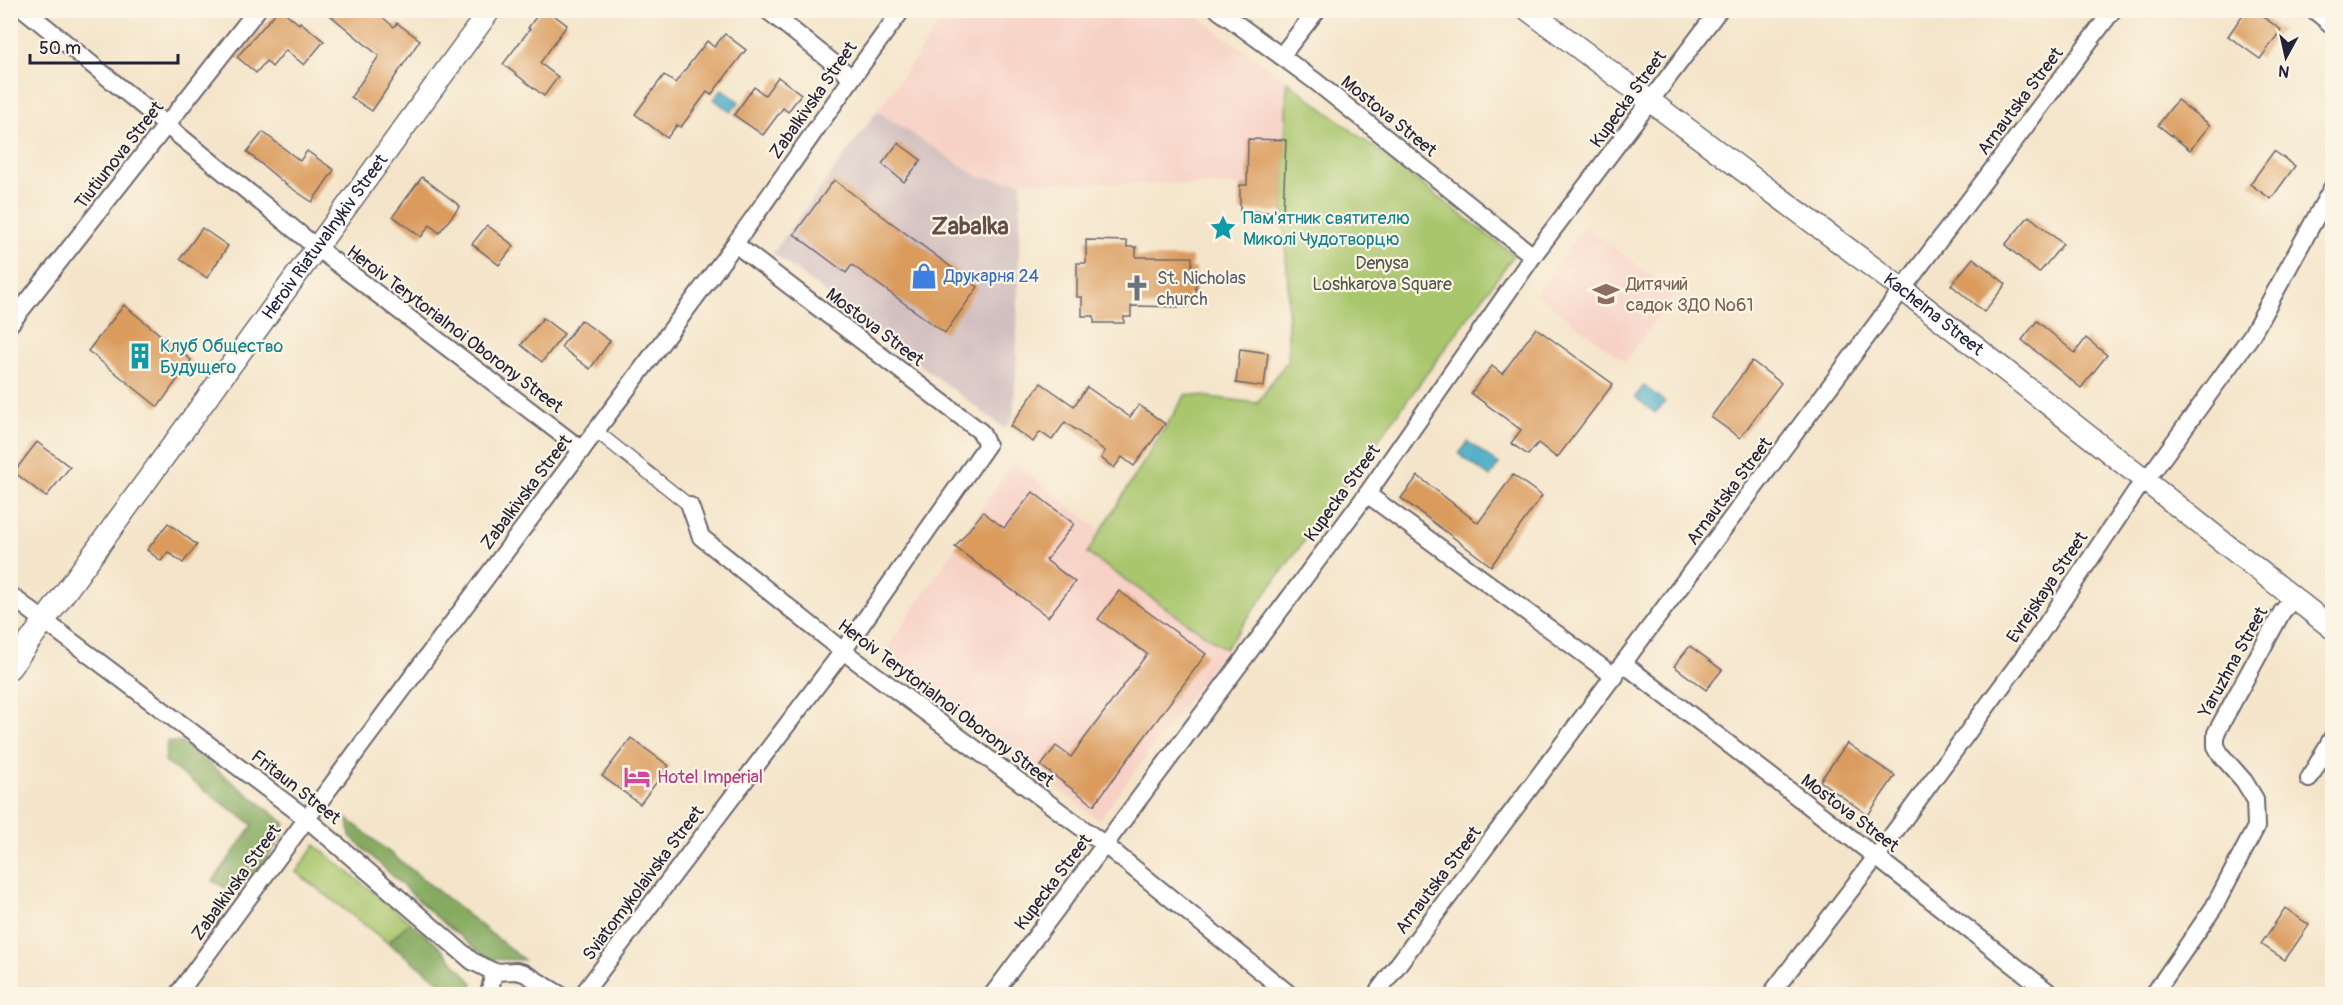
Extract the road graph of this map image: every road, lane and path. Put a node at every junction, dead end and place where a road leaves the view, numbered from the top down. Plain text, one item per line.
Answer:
1 (25, 10) edge
2 (257, 10) edge
3 (490, 10) edge
4 (767, 10) edge
5 (902, 10) edge
6 (1218, 10) edge
7 (1317, 10) edge
8 (1528, 10) edge
9 (1719, 10) edge
10 (2113, 10) edge
11 (2314, 10) edge
12 (2332, 25) edge
13 (1281, 56) junction
14 (851, 77) junction
15 (1650, 102) junction
16 (167, 125) junction
17 (2332, 188) edge
18 (735, 244) junction
19 (317, 248) junction
20 (1533, 256) junction
21 (1902, 289) junction
22 (10, 324) edge
23 (596, 431) junction
24 (987, 444) joint
25 (582, 450) junction
26 (2144, 481) junction
27 (1367, 494) junction
28 (690, 506) joint
29 (10, 595) edge
30 (2294, 598) junction
31 (45, 621) junction
32 (2332, 628) edge
33 (843, 651) junction
34 (10, 668) edge
35 (1619, 671) junction
36 (2332, 738) edge
37 (2309, 779) dead end
38 (306, 818) junction
39 (1105, 845) junction
40 (1876, 857) junction
41 (494, 972) junction
42 (178, 994) edge
43 (489, 994) edge
44 (559, 994) edge
45 (584, 994) edge
46 (993, 994) edge
47 (1289, 994) edge
48 (1376, 994) edge
49 (1771, 994) edge
50 (2051, 994) edge
51 (2154, 994) edge

1 - 16 street, Heroiv Terytorialnoi Oborony Street
2 - 16 street, Tiutiunova Street
3 - 19 street, Heroiv Riatuvalnykiv Street
4 - 14 street
5 - 14 street, Zabalkivska Street
6 - 13 street, Mostova Street
7 - 13 street
8 - 15 street, Kachelna Street
9 - 15 street, Kupecka Street
10 - 21 street, Arnautska Street
11 - 12 street
13 - 20 street, Mostova Street
14 - 18 street, Zabalkivska Street
15 - 20 street, Kupecka Street
15 - 21 street, Kachelna Street
16 - 19 street, Heroiv Terytorialnoi Oborony Street
16 - 22 street, Tiutiunova Street
17 - 26 street, Evrejskaya Street
18 - 23 street, Zabalkivska Street
18 - 24 street, Mostova Street
19 - 25 street, Heroiv Terytorialnoi Oborony Street
19 - 31 street, Heroiv Riatuvalnykiv Street
20 - 27 street, Kupecka Street
21 - 26 street, Kachelna Street
21 - 35 street, Arnautska Street
23 - 25 street, Zabalkivska Street
23 - 28 street, Heroiv Terytorialnoi Oborony Street
24 - 33 street, Sviatomykolaivska Street
25 - 38 street, Zabalkivska Street
26 - 30 street, Kachelna Street
26 - 40 street, Evrejskaya Street
27 - 35 street, Mostova Street
27 - 39 street, Kupecka Street
28 - 33 street, Heroiv Terytorialnoi Oborony Street
29 - 31 street, Fritaun Street
30 - 32 street, Kachelna Street
30 - 51 street, Yaruzhna Street
31 - 34 street, Heroiv Riatuvalnykiv Street
31 - 38 street, Fritaun Street
33 - 39 street, Heroiv Terytorialnoi Oborony Street
33 - 45 street, Sviatomykolaivska Street
35 - 40 street, Mostova Street
35 - 48 street, Arnautska Street
36 - 37 street
38 - 41 street, Fritaun Street
38 - 42 street, Zabalkivska Street
39 - 46 street, Kupecka Street
39 - 47 street, Heroiv Terytorialnoi Oborony Street
40 - 49 street, Evrejskaya Street
40 - 50 street, Mostova Street
41 - 43 street
41 - 44 street, Fritaun Street

